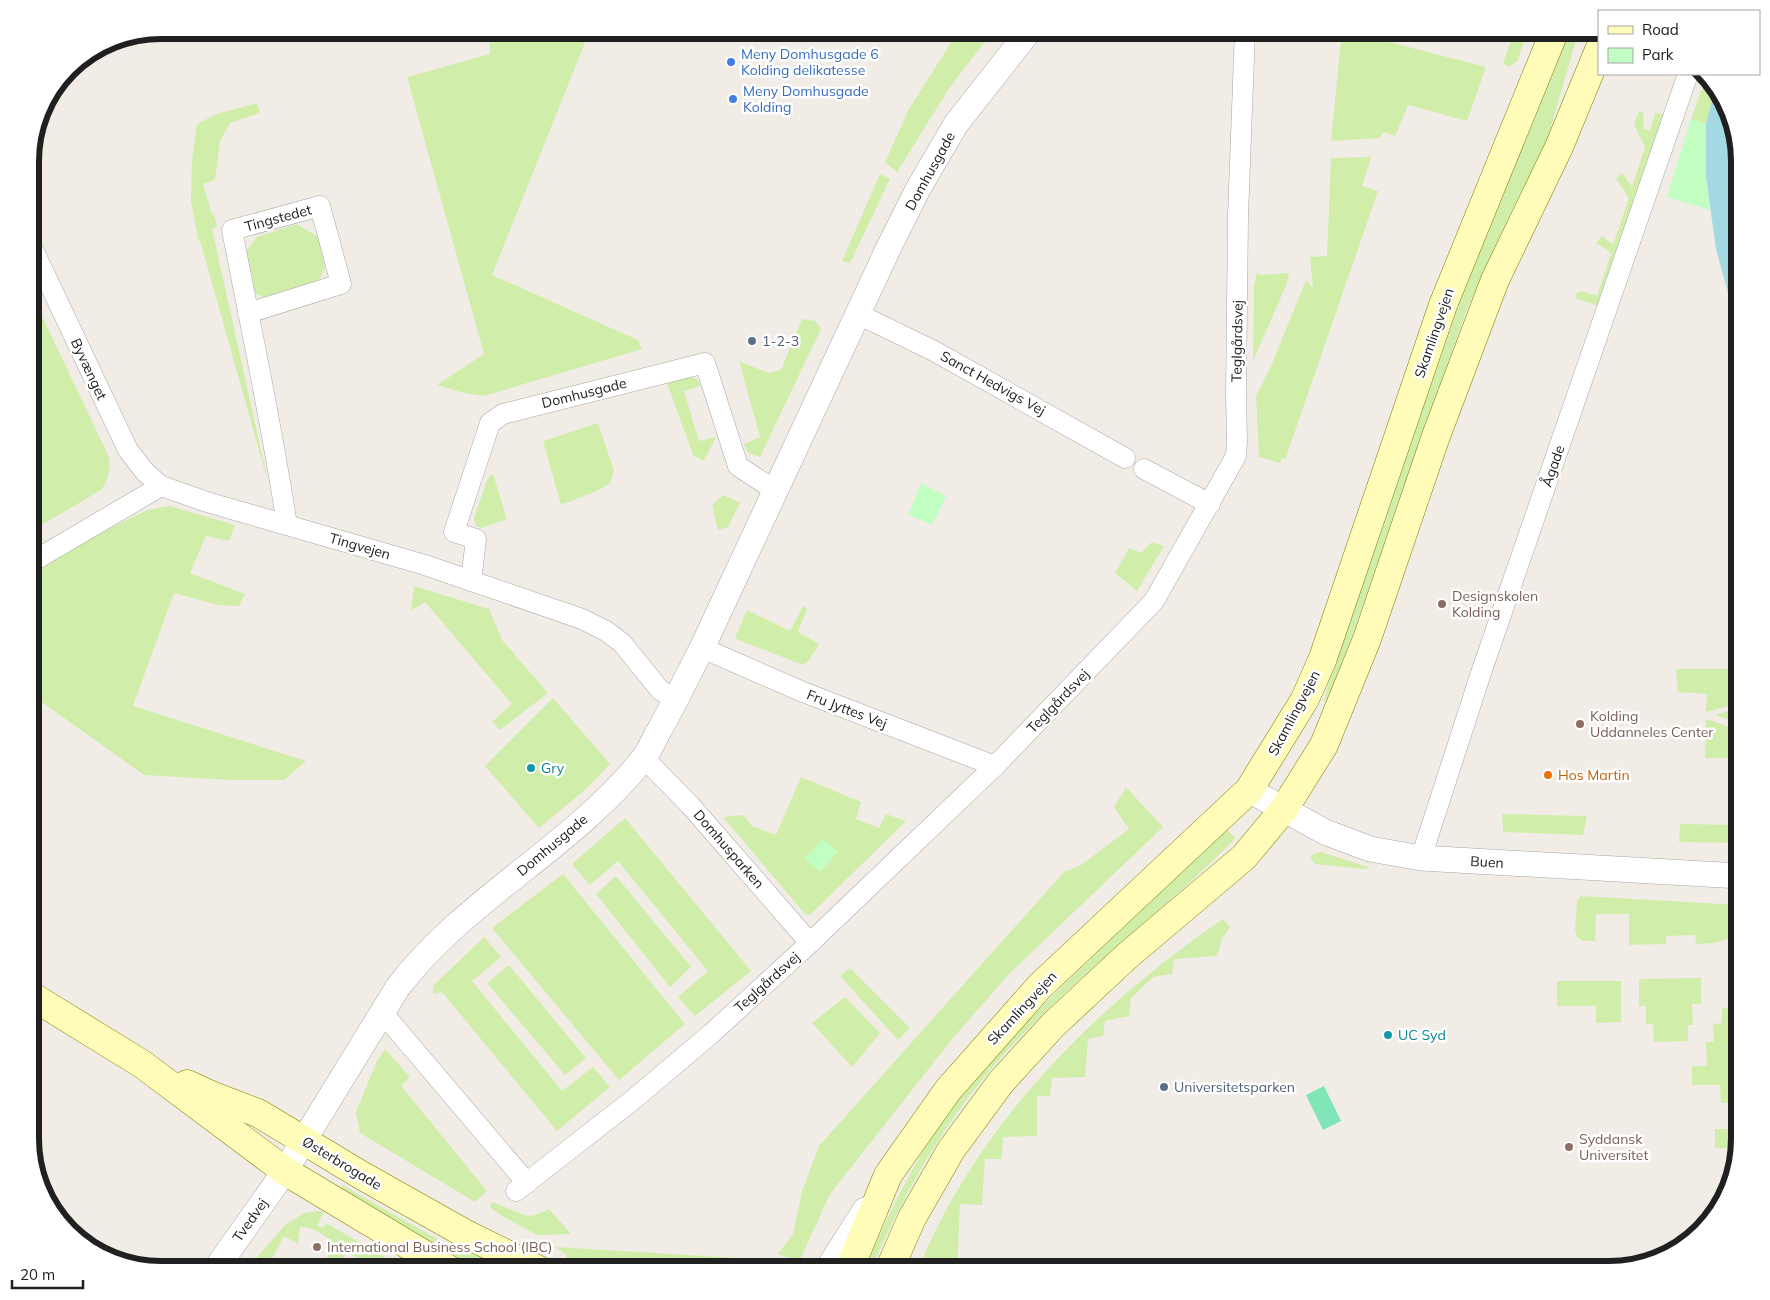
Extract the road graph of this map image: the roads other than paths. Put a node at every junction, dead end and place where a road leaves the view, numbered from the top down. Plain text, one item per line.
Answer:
1 (1023, 39) edge
2 (1245, 39) edge
3 (1552, 39) edge
4 (1598, 52) edge
5 (1688, 75) edge
6 (39, 262) edge
7 (248, 313) junction
8 (858, 314) junction
9 (1125, 458) dead end
10 (1144, 469) dead end
11 (161, 486) junction
12 (776, 490) junction
13 (1210, 504) junction
14 (287, 525) junction
15 (39, 559) edge
16 (471, 581) junction
17 (702, 648) junction
18 (676, 700) junction
19 (644, 758) junction
20 (994, 766) junction
21 (1249, 790) junction
22 (1284, 809) junction
23 (1421, 858) junction
24 (1731, 875) edge
25 (810, 943) junction
26 (39, 1001) edge
27 (382, 1012) junction
28 (142, 1064) junction
29 (303, 1140) junction
30 (285, 1171) junction
31 (888, 1175) junction
32 (221, 1261) edge
33 (435, 1261) edge
34 (520, 1261) edge
35 (834, 1261) edge
36 (853, 1261) edge
37 (893, 1261) edge

1 - 8 street, Domhusgade
2 - 13 street, Teglgårdsvej
3 - 21 main road, Skamlingvejen
4 - 22 main road
5 - 23 street, Ågade
6 - 11 street, Byvænget
7 - 7 street, Tingstedet
7 - 14 street, Tingstedet
8 - 9 street, Sanct Hedvigs Vej
8 - 12 street, Domhusgade
10 - 13 street
11 - 14 street, Tingvejen
11 - 15 street
12 - 16 street, Domhusgade
12 - 17 street, Domhusgade
13 - 20 street, Teglgårdsvej
14 - 16 street, Tingvejen
16 - 18 street, Tingvejen
17 - 18 street, Domhusgade
17 - 20 street, Fru Jyttes Vej
18 - 19 street, Domhusgade
19 - 25 street, Domhusparken
19 - 27 street, Domhusgade
20 - 25 street, Teglgårdsvej
21 - 22 street, Buen
21 - 31 main road, Skamlingvejen
22 - 23 street, Buen
22 - 37 main road
23 - 24 street, Buen
25 - 27 street, Teglgårdsvej
26 - 28 main road, Østerbrogade
27 - 29 street, Domhusgade
28 - 29 main road, Østerbrogade
28 - 30 main road, Østerbrogade
29 - 30 street, Domhusgade
29 - 34 main road, Østerbrogade
30 - 32 street, Tvedvej
30 - 33 main road, Østerbrogade
31 - 35 street, Skamlingvejen
31 - 36 main road

